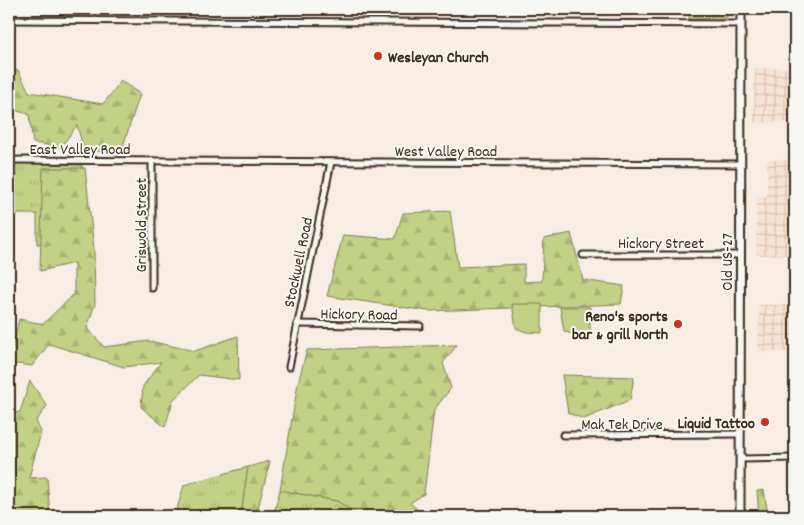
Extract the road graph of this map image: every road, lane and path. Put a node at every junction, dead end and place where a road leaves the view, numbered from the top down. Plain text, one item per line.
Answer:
1 (741, 9) edge
2 (9, 20) edge
3 (741, 24) junction
4 (9, 160) edge
5 (152, 161) junction
6 (331, 162) junction
7 (740, 164) junction
8 (583, 255) dead end
9 (740, 255) junction
10 (152, 288) dead end
11 (297, 324) junction
12 (420, 326) dead end
13 (289, 367) dead end
14 (740, 434) junction
15 (563, 435) dead end
16 (795, 458) edge
17 (740, 459) junction
18 (740, 516) edge

1 - 3 main road, Old US-27
2 - 3 street
3 - 7 main road, Old US-27
4 - 5 street, East Valley Road
5 - 6 street, West Valley Road
5 - 10 street, Griswold Street
6 - 7 street, West Valley Road
6 - 11 street, Stockwell Road
7 - 9 main road, Old US-27
8 - 9 street, Hickory Street
9 - 14 main road, Old US-27
11 - 12 street, Hickory Road
11 - 13 street, Stockwell Road
14 - 15 street, Mak Tek Drive
14 - 17 main road, Old US-27
16 - 17 street
17 - 18 main road, Old US-27

